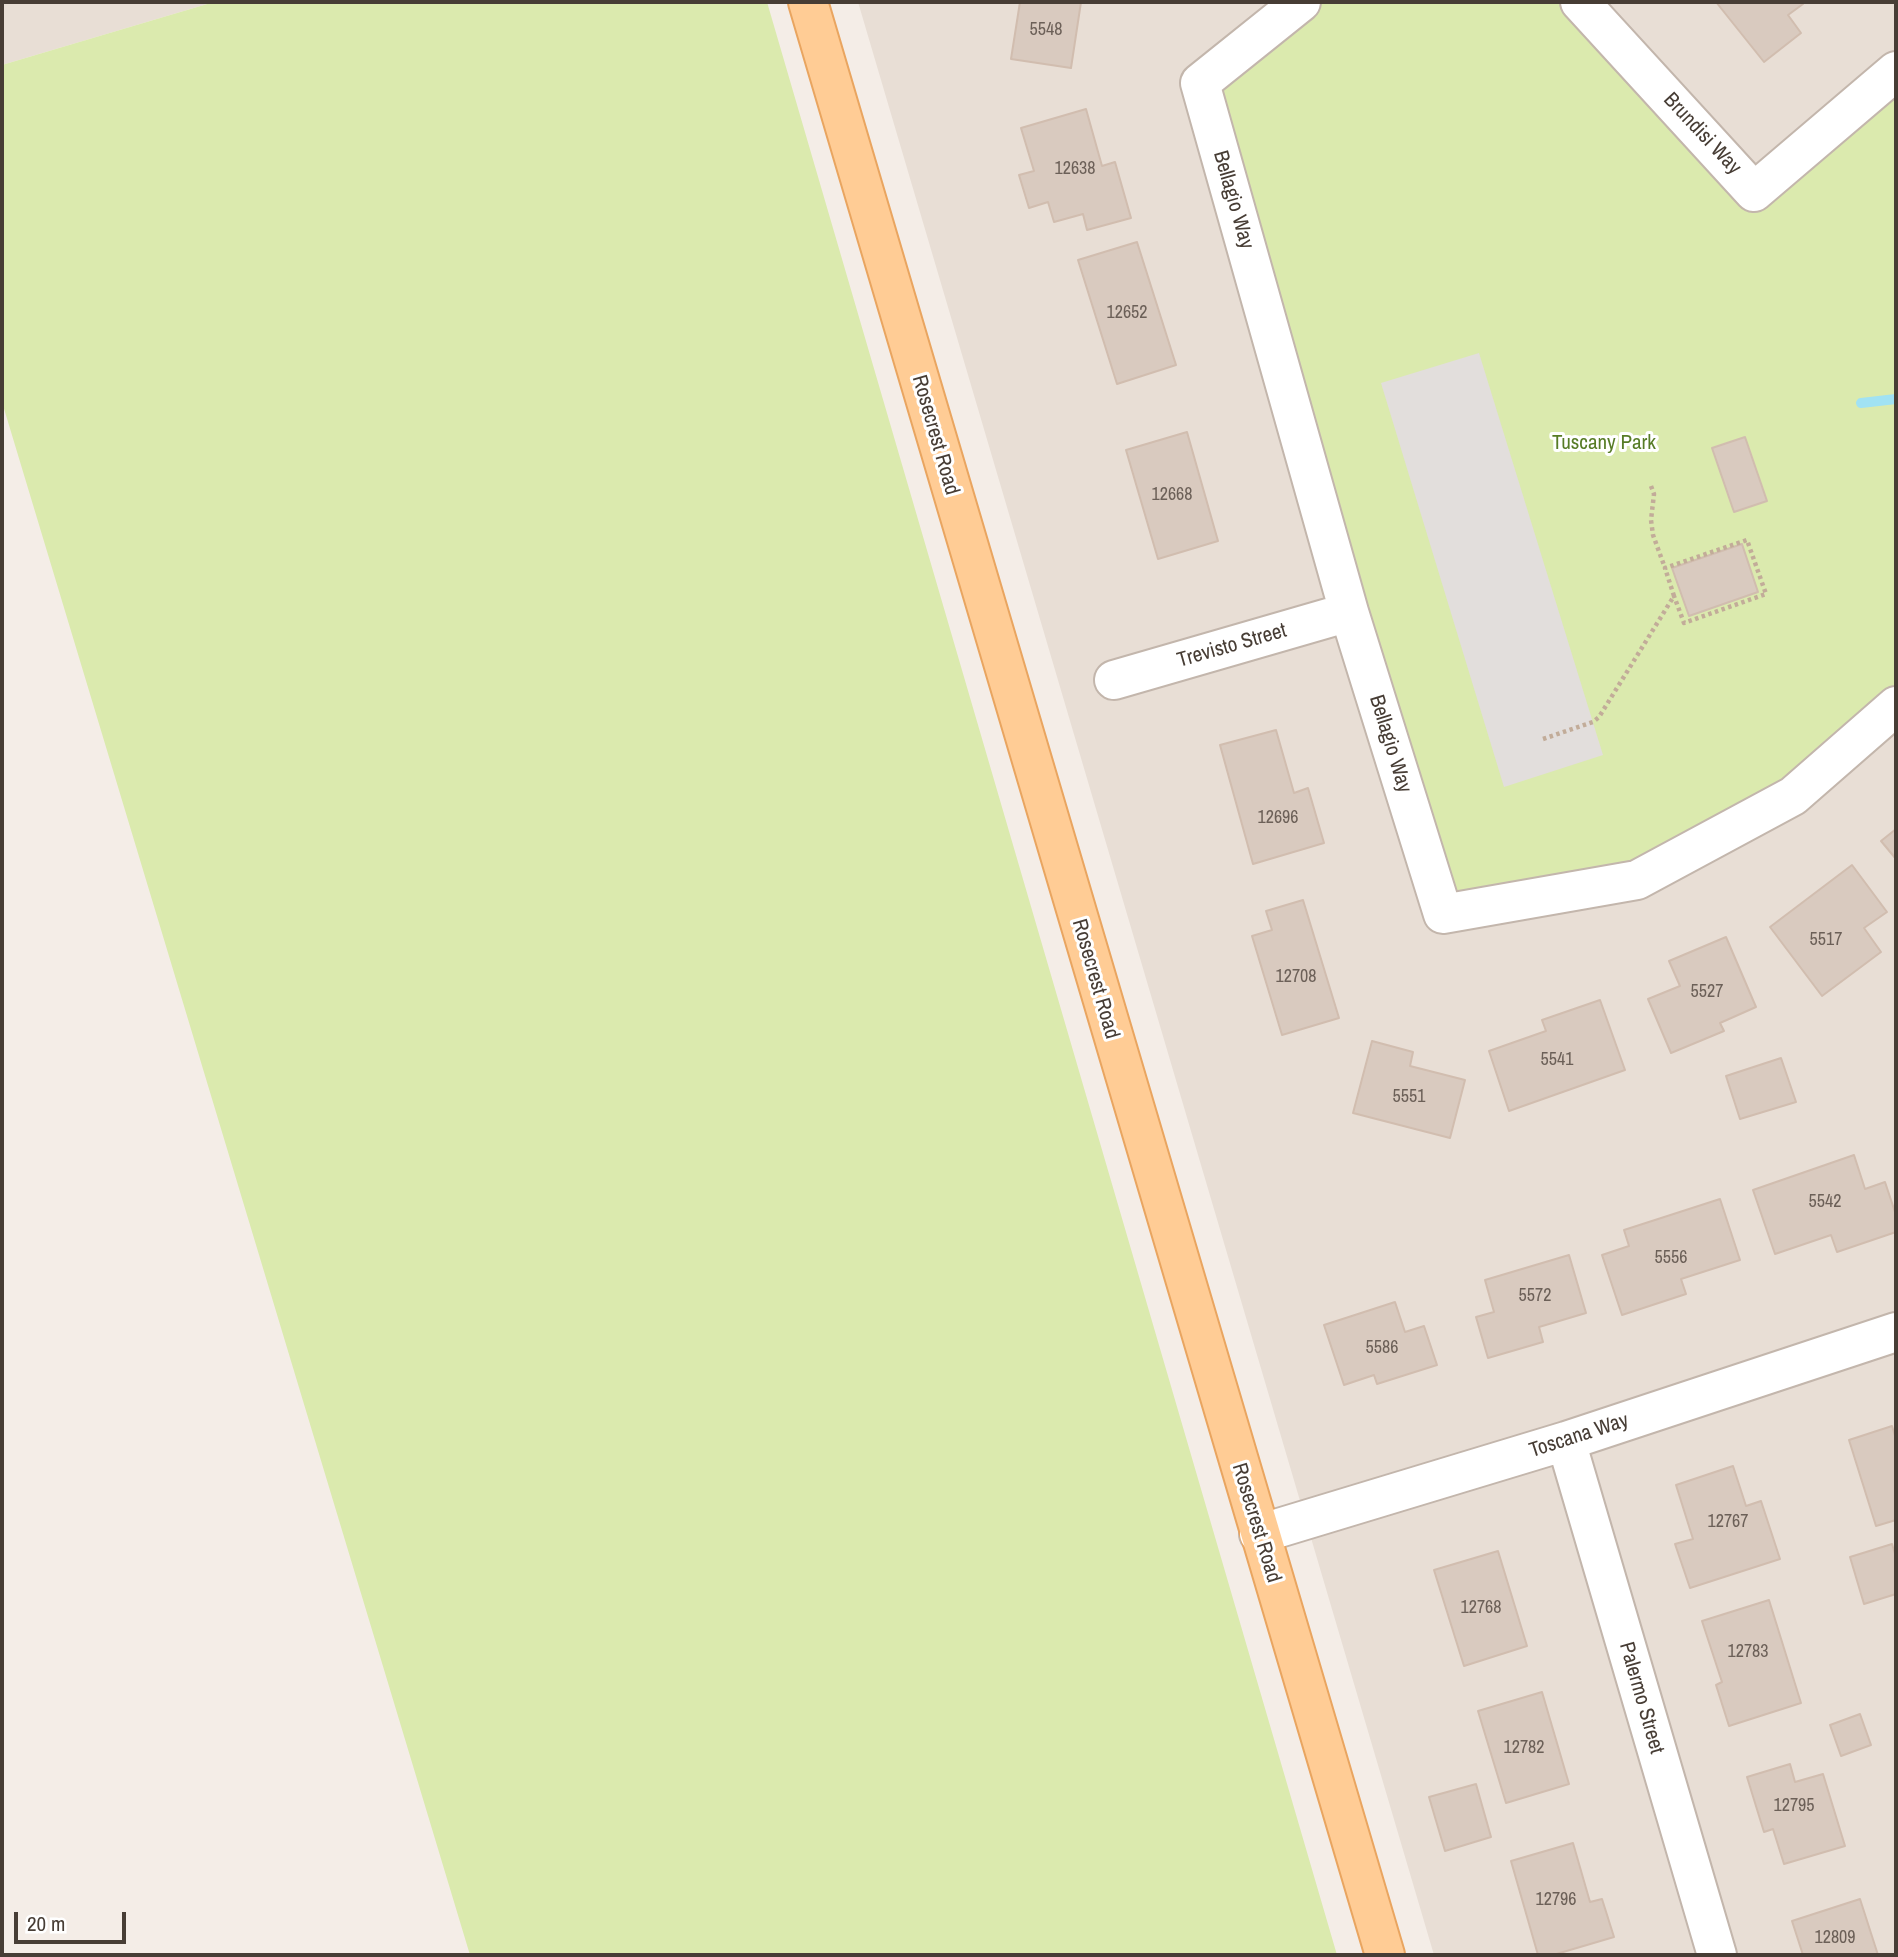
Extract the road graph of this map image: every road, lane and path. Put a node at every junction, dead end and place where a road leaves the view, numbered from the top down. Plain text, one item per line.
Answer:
1 (808, 2) edge
2 (1301, 2) edge
3 (1580, 2) edge
4 (1896, 71) edge
5 (1651, 486) dead end
6 (1665, 568) junction
7 (1674, 596) junction
8 (1349, 612) junction
9 (1114, 680) dead end
10 (1896, 706) edge
11 (1543, 739) dead end
12 (1896, 1332) edge
13 (1566, 1441) junction
14 (1259, 1534) junction
15 (1385, 1955) edge
16 (1717, 1955) edge

1 - 14 main road, Rosecrest Road
2 - 8 street, Bellagio Way
3 - 4 street, Brundisi Way
5 - 6 path
6 - 7 path
6 - 7 path
7 - 11 path
8 - 9 street, Trevisto Street
8 - 10 street, Bellagio Way
12 - 13 street, Toscana Way
13 - 14 street, Toscana Way
13 - 16 street, Palermo Street
14 - 15 main road, Rosecrest Road

